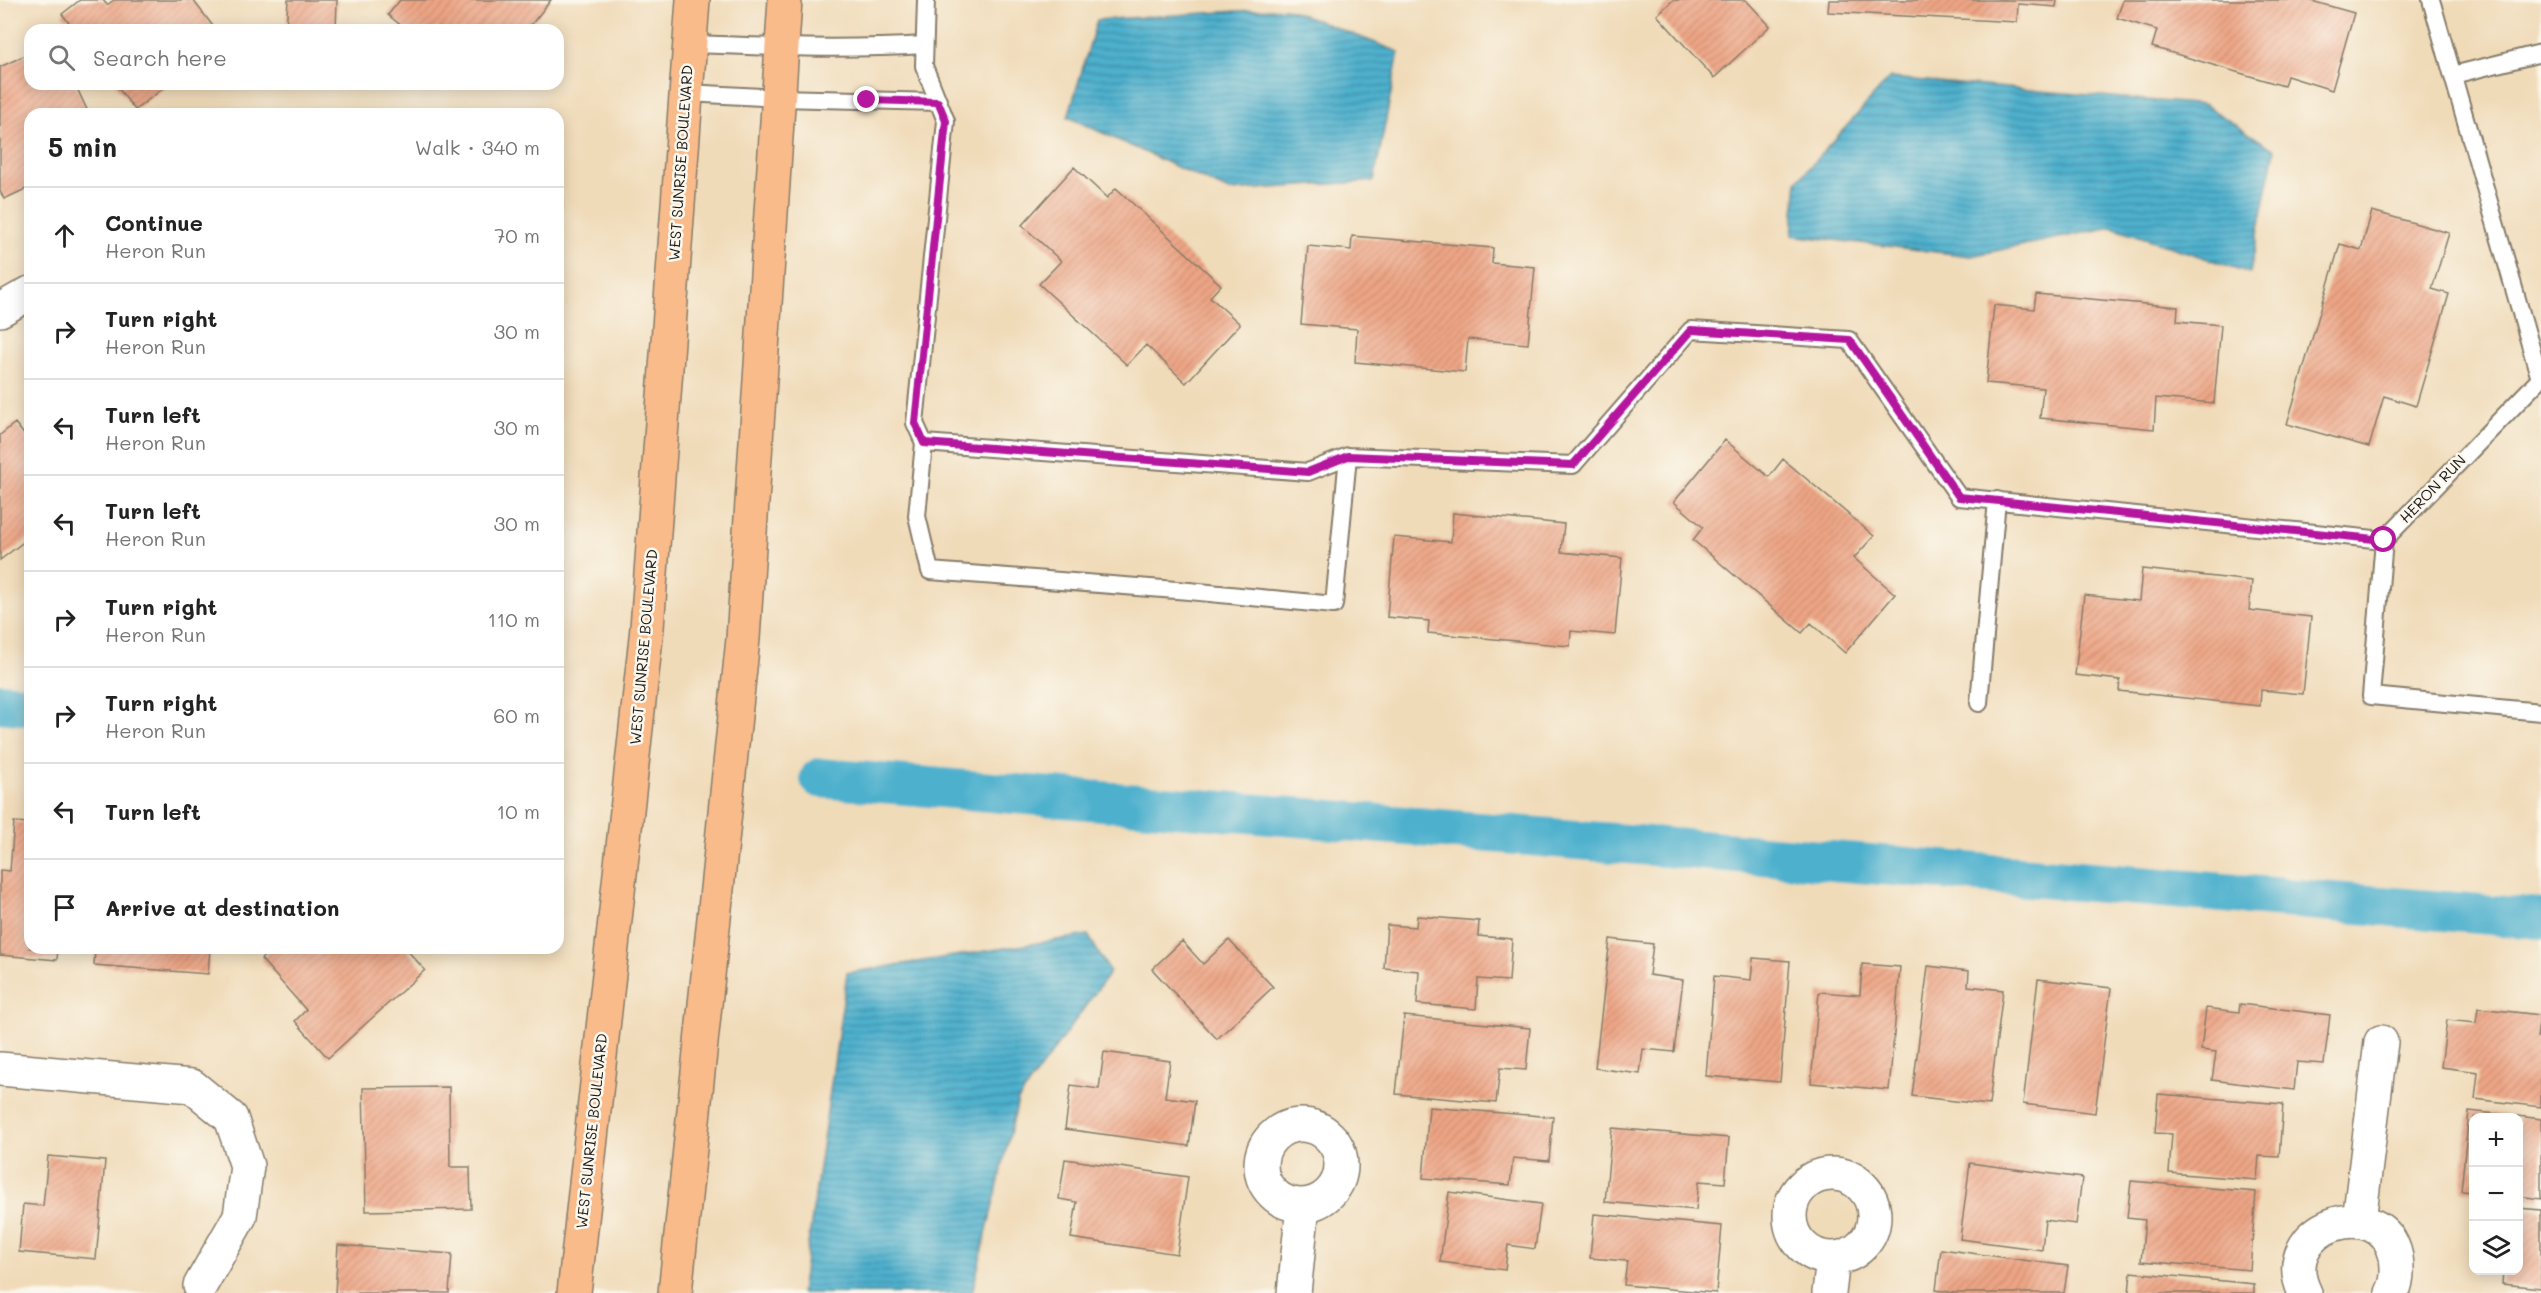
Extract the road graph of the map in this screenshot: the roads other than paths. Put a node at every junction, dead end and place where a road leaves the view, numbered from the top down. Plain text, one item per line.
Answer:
1 (693, 0) edge
2 (785, 0) edge
3 (926, 0) edge
4 (2431, 0) edge
5 (690, 44) junction
6 (924, 45) junction
7 (782, 48) junction
8 (2541, 53) edge
9 (2453, 75) junction
10 (687, 93) junction
11 (779, 98) junction
12 (938, 102) junction
13 (24, 296) edge
14 (0, 310) edge
15 (2540, 381) edge
16 (924, 443) junction
17 (1348, 456) junction
18 (1997, 500) junction
19 (2384, 540) junction
20 (1978, 703) dead end
21 (2541, 712) edge
22 (2381, 1042) dead end
23 (0, 1069) edge
24 (1303, 1205) dead end
25 (2359, 1221) junction
26 (1833, 1259) dead end
27 (200, 1286) dead end
28 (574, 1293) edge
29 (675, 1293) edge
30 (1294, 1293) edge
31 (1829, 1293) edge
32 (2305, 1293) edge
33 (2392, 1293) edge

1 - 5 highway, WEST SUNRISE BOULEVARD
2 - 7 highway
3 - 6 lane
4 - 9 lane, HERON RUN
5 - 7 lane
5 - 10 highway, WEST SUNRISE BOULEVARD
6 - 7 lane
6 - 12 lane
7 - 11 highway
8 - 9 lane
9 - 15 lane, HERON RUN
10 - 11 lane
10 - 28 highway, WEST SUNRISE BOULEVARD
11 - 12 lane
11 - 29 highway
12 - 16 lane
13 - 14 street
15 - 19 lane, HERON RUN
16 - 17 lane
16 - 17 lane
17 - 18 lane
18 - 19 lane
18 - 20 lane
19 - 21 lane
22 - 25 street
23 - 27 street
24 - 30 street
25 - 32 street
25 - 33 street
26 - 31 street

